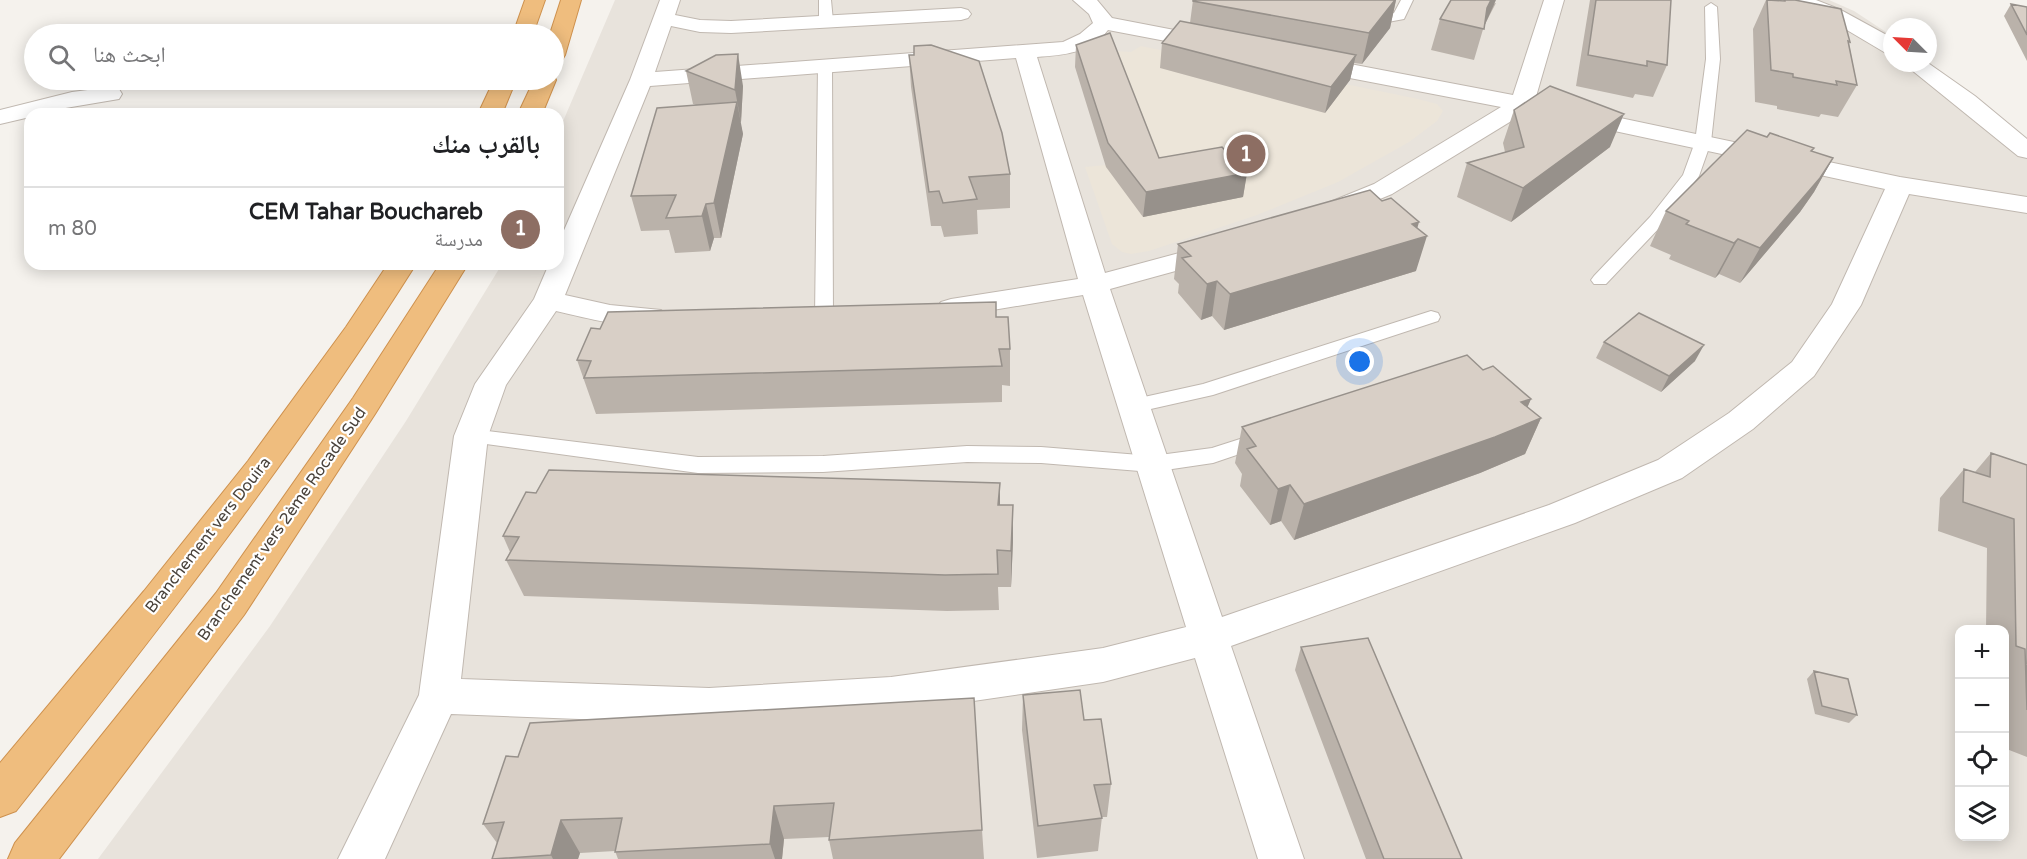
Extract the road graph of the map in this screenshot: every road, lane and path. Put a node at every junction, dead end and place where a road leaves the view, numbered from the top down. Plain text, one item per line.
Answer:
1 (535, 0) edge
2 (571, 0) edge
3 (825, 0) edge
4 (977, 0) edge
5 (1083, 0) edge
6 (1118, 0) edge
7 (1407, 0) edge
8 (1554, 0) edge
9 (1797, 0) edge
10 (1711, 7) dead end
11 (667, 10) edge
12 (961, 14) junction
13 (1356, 16) edge
14 (1102, 19) junction
15 (826, 21) junction
16 (527, 24) edge
17 (564, 24) edge
18 (1883, 42) edge
19 (1231, 48) edge
20 (1022, 51) junction
21 (1289, 59) edge
22 (825, 66) junction
23 (1927, 72) edge
24 (641, 80) junction
25 (501, 90) edge
26 (541, 90) edge
27 (111, 94) dead end
28 (1522, 104) junction
29 (36, 108) edge
30 (493, 108) edge
31 (533, 108) edge
32 (24, 111) edge
33 (0, 117) edge
34 (1703, 142) junction
35 (2027, 151) edge
36 (1900, 185) junction
37 (2027, 205) edge
38 (1311, 220) edge
39 (1246, 242) edge
40 (564, 262) edge
41 (398, 270) edge
42 (450, 270) edge
43 (561, 270) edge
44 (1600, 280) dead end
45 (1094, 285) junction
46 (548, 300) junction
47 (928, 310) edge
48 (1431, 316) dead end
49 (678, 318) edge
50 (824, 318) edge
51 (1133, 406) junction
52 (1281, 433) edge
53 (471, 436) junction
54 (1152, 464) junction
55 (1208, 638) junction
56 (439, 696) junction
57 (0, 796) edge
58 (31, 859) edge
59 (361, 859) edge
60 (1281, 859) edge

1 - 16 highway
2 - 17 highway
3 - 15 lane
4 - 12 street
5 - 14 street
6 - 14 street
7 - 13 lane
8 - 28 street
9 - 18 street
10 - 34 lane
11 - 15 street
11 - 24 street
12 - 15 street
12 - 20 street
14 - 19 street
14 - 20 street
20 - 22 street
20 - 45 street
21 - 28 street
22 - 24 street
22 - 50 lane
23 - 35 street
24 - 40 street
25 - 30 highway
26 - 31 highway
27 - 29 street
28 - 34 street
28 - 38 street
32 - 33 street
34 - 36 street
34 - 44 lane
36 - 37 street
36 - 55 street
39 - 45 street
41 - 57 highway, Branchement vers Douira
42 - 58 highway, Branchement vers 2ème Rocade Sud
43 - 46 street
45 - 47 street
45 - 51 street
46 - 49 street
46 - 53 street
48 - 51 lane
51 - 54 street
52 - 54 lane
53 - 54 lane
53 - 56 street
54 - 55 street
55 - 56 street
55 - 60 street
56 - 59 street

